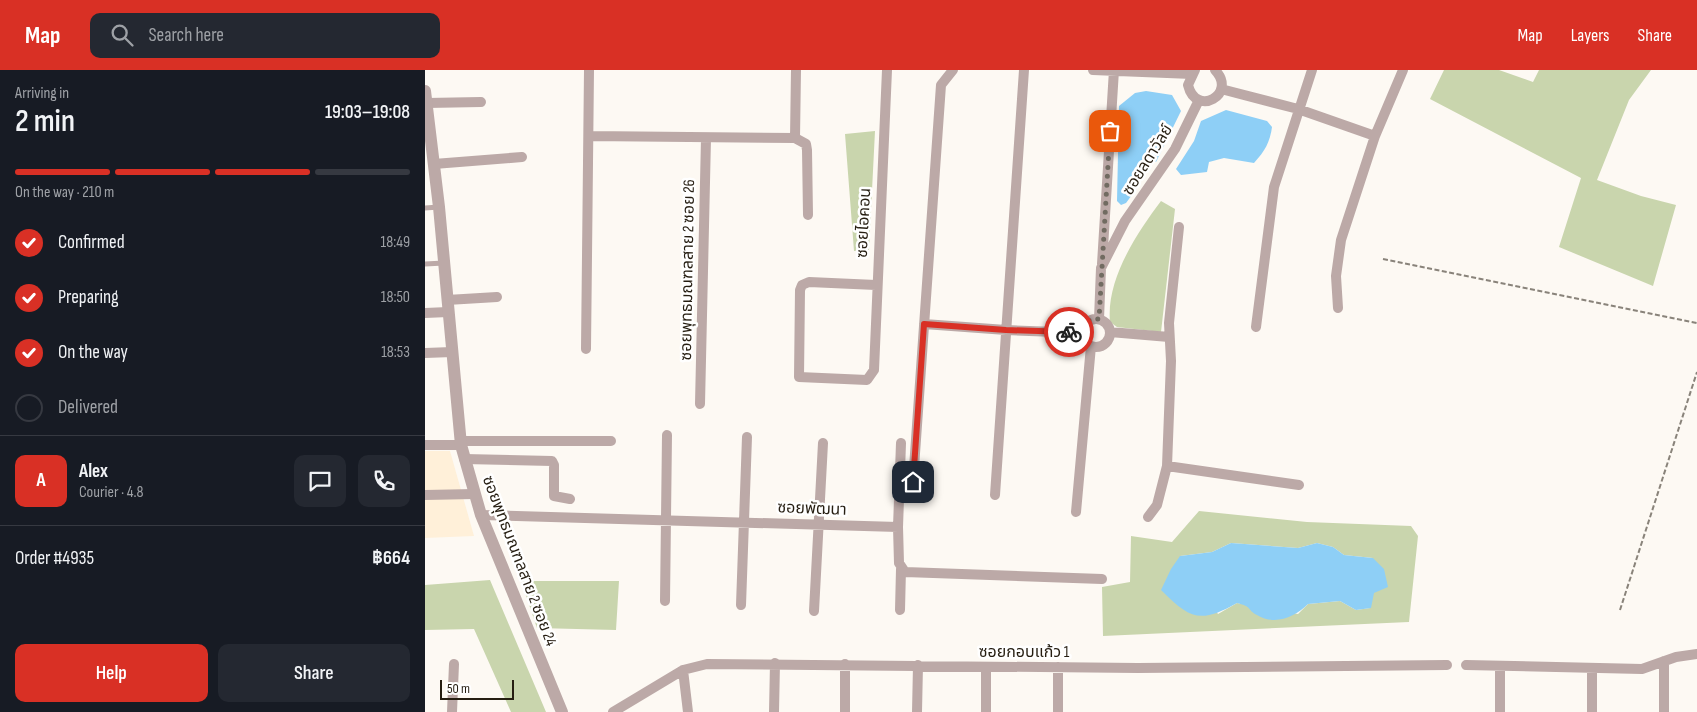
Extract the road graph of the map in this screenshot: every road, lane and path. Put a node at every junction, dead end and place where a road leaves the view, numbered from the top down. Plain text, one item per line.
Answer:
1 (589, 70) edge
2 (796, 70) edge
3 (887, 70) edge
4 (953, 70) edge
5 (1024, 70) edge
6 (1093, 70) edge
7 (1312, 70) edge
8 (1403, 70) edge
9 (1114, 71) edge
10 (1194, 72) edge
11 (1219, 72) edge
12 (1221, 89) junction
13 (426, 97) edge
14 (1199, 100) junction
15 (481, 102) dead end
16 (1298, 109) junction
17 (427, 120) edge
18 (589, 136) junction
19 (1375, 136) junction
20 (706, 138) junction
21 (795, 138) junction
22 (522, 157) dead end
23 (434, 164) junction
24 (439, 207) junction
25 (425, 208) edge
26 (808, 215) dead end
27 (1179, 227) dead end
28 (1383, 259) dead end
29 (444, 263) junction
30 (425, 264) edge
31 (1101, 268) junction
32 (876, 285) junction
33 (497, 297) dead end
34 (448, 306) junction
35 (1338, 308) dead end
36 (425, 313) edge
37 (1099, 319) junction
38 (1697, 323) edge
39 (924, 324) junction
40 (1256, 327) dead end
41 (1006, 330) junction
42 (1082, 332) junction
43 (1110, 332) junction
44 (1169, 338) junction
45 (1091, 346) junction
46 (586, 349) dead end
47 (452, 352) junction
48 (425, 353) edge
49 (1697, 372) edge
50 (699, 404) dead end
51 (667, 436) dead end
52 (747, 437) dead end
53 (611, 441) dead end
54 (460, 443) junction
55 (823, 443) dead end
56 (901, 443) dead end
57 (425, 444) edge
58 (464, 459) junction
59 (1167, 466) junction
60 (913, 482) dead end
61 (1299, 485) dead end
62 (474, 494) junction
63 (425, 495) edge
64 (995, 495) dead end
65 (570, 499) dead end
66 (1076, 512) dead end
67 (481, 515) junction
68 (1147, 517) dead end
69 (665, 520) junction
70 (744, 522) junction
71 (820, 524) junction
72 (898, 527) junction
73 (901, 569) junction
74 (1102, 579) dead end
75 (665, 601) dead end
76 (741, 605) dead end
77 (900, 610) dead end
78 (1619, 610) dead end
79 (815, 611) dead end
80 (1697, 654) edge
81 (1664, 661) junction
82 (775, 663) junction
83 (454, 664) dead end
84 (845, 664) junction
85 (918, 665) junction
86 (1447, 665) dead end
87 (1466, 665) dead end
88 (1058, 666) junction
89 (1500, 666) junction
90 (986, 668) junction
91 (1592, 668) junction
92 (683, 670) junction
93 (452, 712) edge
94 (562, 712) edge
95 (613, 712) edge
96 (688, 712) edge
97 (774, 712) edge
98 (845, 712) edge
99 (917, 712) edge
100 (986, 712) edge
101 (1057, 712) edge
102 (1500, 712) edge
103 (1592, 712) edge
104 (1664, 712) edge

1 - 18 street
2 - 21 street
3 - 32 street, ซอยไอคอน
4 - 39 street
5 - 41 street
6 - 9 street
7 - 16 street
8 - 19 street
9 - 10 street
9 - 31 street
10 - 14 street
11 - 12 street
12 - 14 street
12 - 16 street
13 - 15 street
13 - 17 street, ซอยพุทธมณฑลสาย 2 ซอย 24
14 - 31 street, ซอยลดาวัลย์
16 - 19 street
16 - 40 street
17 - 23 street, ซอยพุทธมณฑลสาย 2 ซอย 24
18 - 20 street
18 - 46 street
19 - 35 street
20 - 21 street
20 - 50 street, ซอยพุทธมณฑลสาย 2 ซอย 26
21 - 26 street
22 - 23 street
23 - 24 street, ซอยพุทธมณฑลสาย 2 ซอย 24
24 - 25 lane
24 - 29 street, ซอยพุทธมณฑลสาย 2 ซอย 24
27 - 44 street
28 - 38 path
29 - 30 lane
29 - 34 street, ซอยพุทธมณฑลสาย 2 ซอย 24
31 - 37 street, ซอยลดาวัลย์
32 - 32 street, ซอยไอคอน
33 - 34 street
34 - 36 street
34 - 47 street, ซอยพุทธมณฑลสาย 2 ซอย 24
37 - 42 street
37 - 43 street
39 - 41 street
39 - 60 street
41 - 42 street
41 - 64 street
42 - 45 street
43 - 44 street
43 - 45 street
44 - 59 street
45 - 66 street
47 - 48 street
47 - 54 street, ซอยพุทธมณฑลสาย 2 ซอย 24
49 - 78 path
51 - 69 street
52 - 70 street
53 - 54 street
54 - 57 street
54 - 58 street, ซอยพุทธมณฑลสาย 2 ซอย 24
55 - 71 street
56 - 72 street
58 - 62 street, ซอยพุทธมณฑลสาย 2 ซอย 24
58 - 65 street
59 - 61 street
59 - 68 street
62 - 63 street
62 - 67 street, ซอยพุทธมณฑลสาย 2 ซอย 24
67 - 69 street, ซอยพัฒนา
67 - 94 street, ซอยพุทธมณฑลสาย 2 ซอย 24
69 - 70 street, ซอยพัฒนา
69 - 75 street
70 - 71 street, ซอยพัฒนา
70 - 76 street
71 - 72 street, ซอยพัฒนา
71 - 79 street
72 - 73 street
73 - 74 street
73 - 77 street
80 - 81 street
81 - 91 street
81 - 104 street
82 - 84 street, ซอยกอบแก้ว 1
82 - 92 street, ซอยกอบแก้ว 1
82 - 97 street
83 - 93 street
84 - 85 street, ซอยกอบแก้ว 1
84 - 98 street
85 - 90 street, ซอยกอบแก้ว 1
85 - 99 street
86 - 88 street, ซอยกอบแก้ว 1
87 - 89 street
88 - 90 street, ซอยกอบแก้ว 1
88 - 101 street
89 - 91 street
89 - 102 street
90 - 100 street
91 - 103 street
92 - 95 street, ซอยกอบแก้ว 1
92 - 96 street

